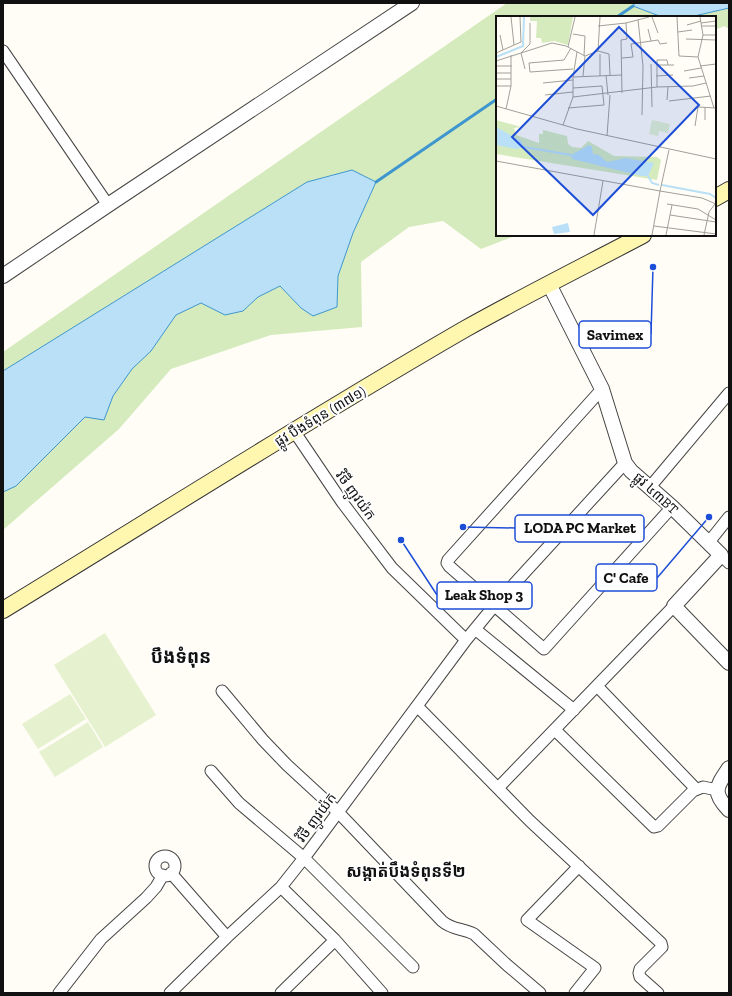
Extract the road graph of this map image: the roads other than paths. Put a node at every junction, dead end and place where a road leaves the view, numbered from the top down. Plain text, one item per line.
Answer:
1 (412, 3) edge
2 (3, 51) edge
3 (729, 190) edge
4 (716, 197) edge
5 (108, 205) junction
6 (642, 236) edge
7 (3, 276) edge
8 (549, 284) junction
9 (602, 389) junction
10 (729, 393) edge
11 (294, 432) junction
12 (625, 463) junction
13 (650, 487) junction
14 (672, 507) junction
15 (729, 517) edge
16 (709, 542) junction
17 (725, 559) edge
18 (494, 606) junction
19 (674, 606) junction
20 (3, 610) edge
21 (476, 629) junction
22 (466, 640) junction
23 (729, 663) edge
24 (597, 686) junction
25 (222, 691) dead end
26 (417, 706) junction
27 (574, 710) junction
28 (555, 730) junction
29 (729, 768) edge
30 (211, 772) dead end
31 (498, 788) junction
32 (696, 789) junction
33 (717, 790) junction
34 (729, 810) edge
35 (338, 812) junction
36 (304, 858) junction
37 (579, 866) junction
38 (281, 887) junction
39 (227, 937) junction
40 (335, 940) junction
41 (413, 967) dead end
42 (380, 992) edge
43 (59, 993) edge
44 (170, 993) edge
45 (281, 993) edge
46 (540, 993) edge
47 (575, 993) edge
48 (658, 993) edge

1 - 5 street
2 - 5 street
3 - 4 main road
5 - 7 street
6 - 8 main road, ផ្លូវ បឹងទំពុន (៣៧១)
8 - 9 street, ផ្លូវ ៤៣BT
8 - 11 main road, ផ្លូវ បឹងទំពុន (៣៧១)
9 - 12 street, ផ្លូវ ៤៣BT
9 - 18 street
10 - 13 street
11 - 20 main road, ផ្លូវ បឹងទំពុន (៣៧១)
11 - 22 street, វិថី ញូវយ៉ក
12 - 13 street, ផ្លូវ ៤៣BT
12 - 18 street, វិថី ញូវយ៉ក
13 - 14 street, ផ្លូវ ៤៣BT
14 - 16 street, ផ្លូវ ៤៣BT
14 - 18 street
15 - 16 street
16 - 17 street, ផ្លូវ ៤៣BT
17 - 19 street, ផ្លូវ ៤៣BT
18 - 21 street, វិថី ញូវយ៉ក
19 - 23 street
19 - 24 street
21 - 22 street, វិថី ញូវយ៉ក
21 - 27 street
22 - 26 street, វិថី ញូវយ៉ក
24 - 27 street
24 - 32 street
25 - 35 street
26 - 31 street
26 - 35 street, វិថី ញូវយ៉ក
27 - 28 street
28 - 31 street
28 - 32 street
29 - 33 street
30 - 36 street
31 - 37 street
32 - 33 street
33 - 34 street
35 - 36 street, វិថី ញូវយ៉ក
35 - 46 street
36 - 38 street, វិថី ញូវយ៉ក
36 - 41 street
37 - 47 street
37 - 48 street
38 - 39 street, វិថី ញូវយ៉ក
38 - 40 street
39 - 43 street
39 - 44 street, វិថី ញូវយ៉ក
40 - 42 street
40 - 45 street

